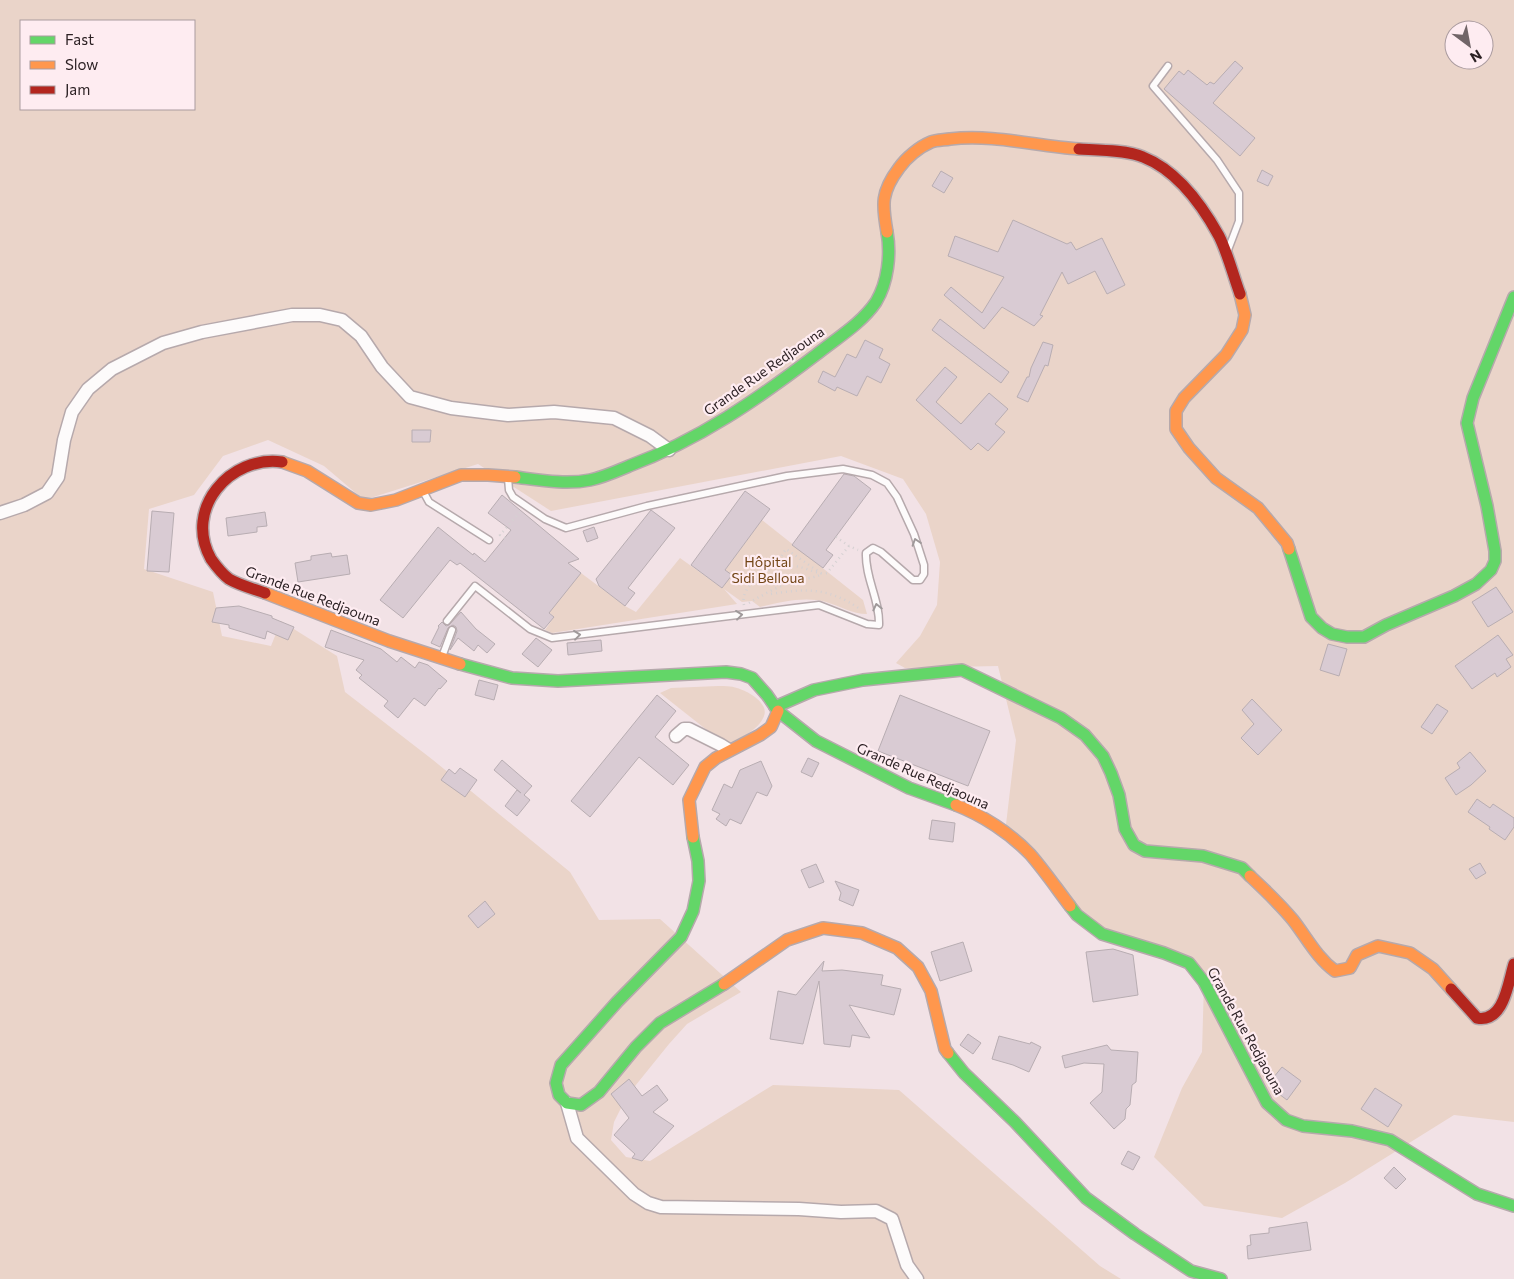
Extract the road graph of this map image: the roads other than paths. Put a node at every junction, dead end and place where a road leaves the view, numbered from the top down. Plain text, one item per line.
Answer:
1 (1168, 66) dead end
2 (1226, 256) junction
3 (1514, 297) edge
4 (669, 450) junction
5 (507, 476) junction
6 (423, 490) junction
7 (0, 513) edge
8 (489, 540) dead end
9 (448, 621) dead end
10 (452, 630) dead end
11 (441, 658) junction
12 (776, 709) junction
13 (676, 736) dead end
14 (728, 750) junction
15 (1514, 964) edge
16 (567, 1104) junction
17 (1514, 1206) edge
18 (917, 1279) edge
19 (1221, 1279) edge

1 - 2 lane
2 - 3 street, Grande Rue Redjaouna
2 - 4 street, Grande Rue Redjaouna
4 - 5 street, Grande Rue Redjaouna
4 - 7 street
5 - 6 street, Grande Rue Redjaouna
9 -> 5 lane
6 - 8 lane
6 - 11 street, Grande Rue Redjaouna
10 - 11 lane
11 - 12 street, Grande Rue Redjaouna
12 - 14 street
12 - 15 street
12 - 17 street, Grande Rue Redjaouna
13 - 14 street
14 - 16 street
16 - 18 street
16 - 19 street

